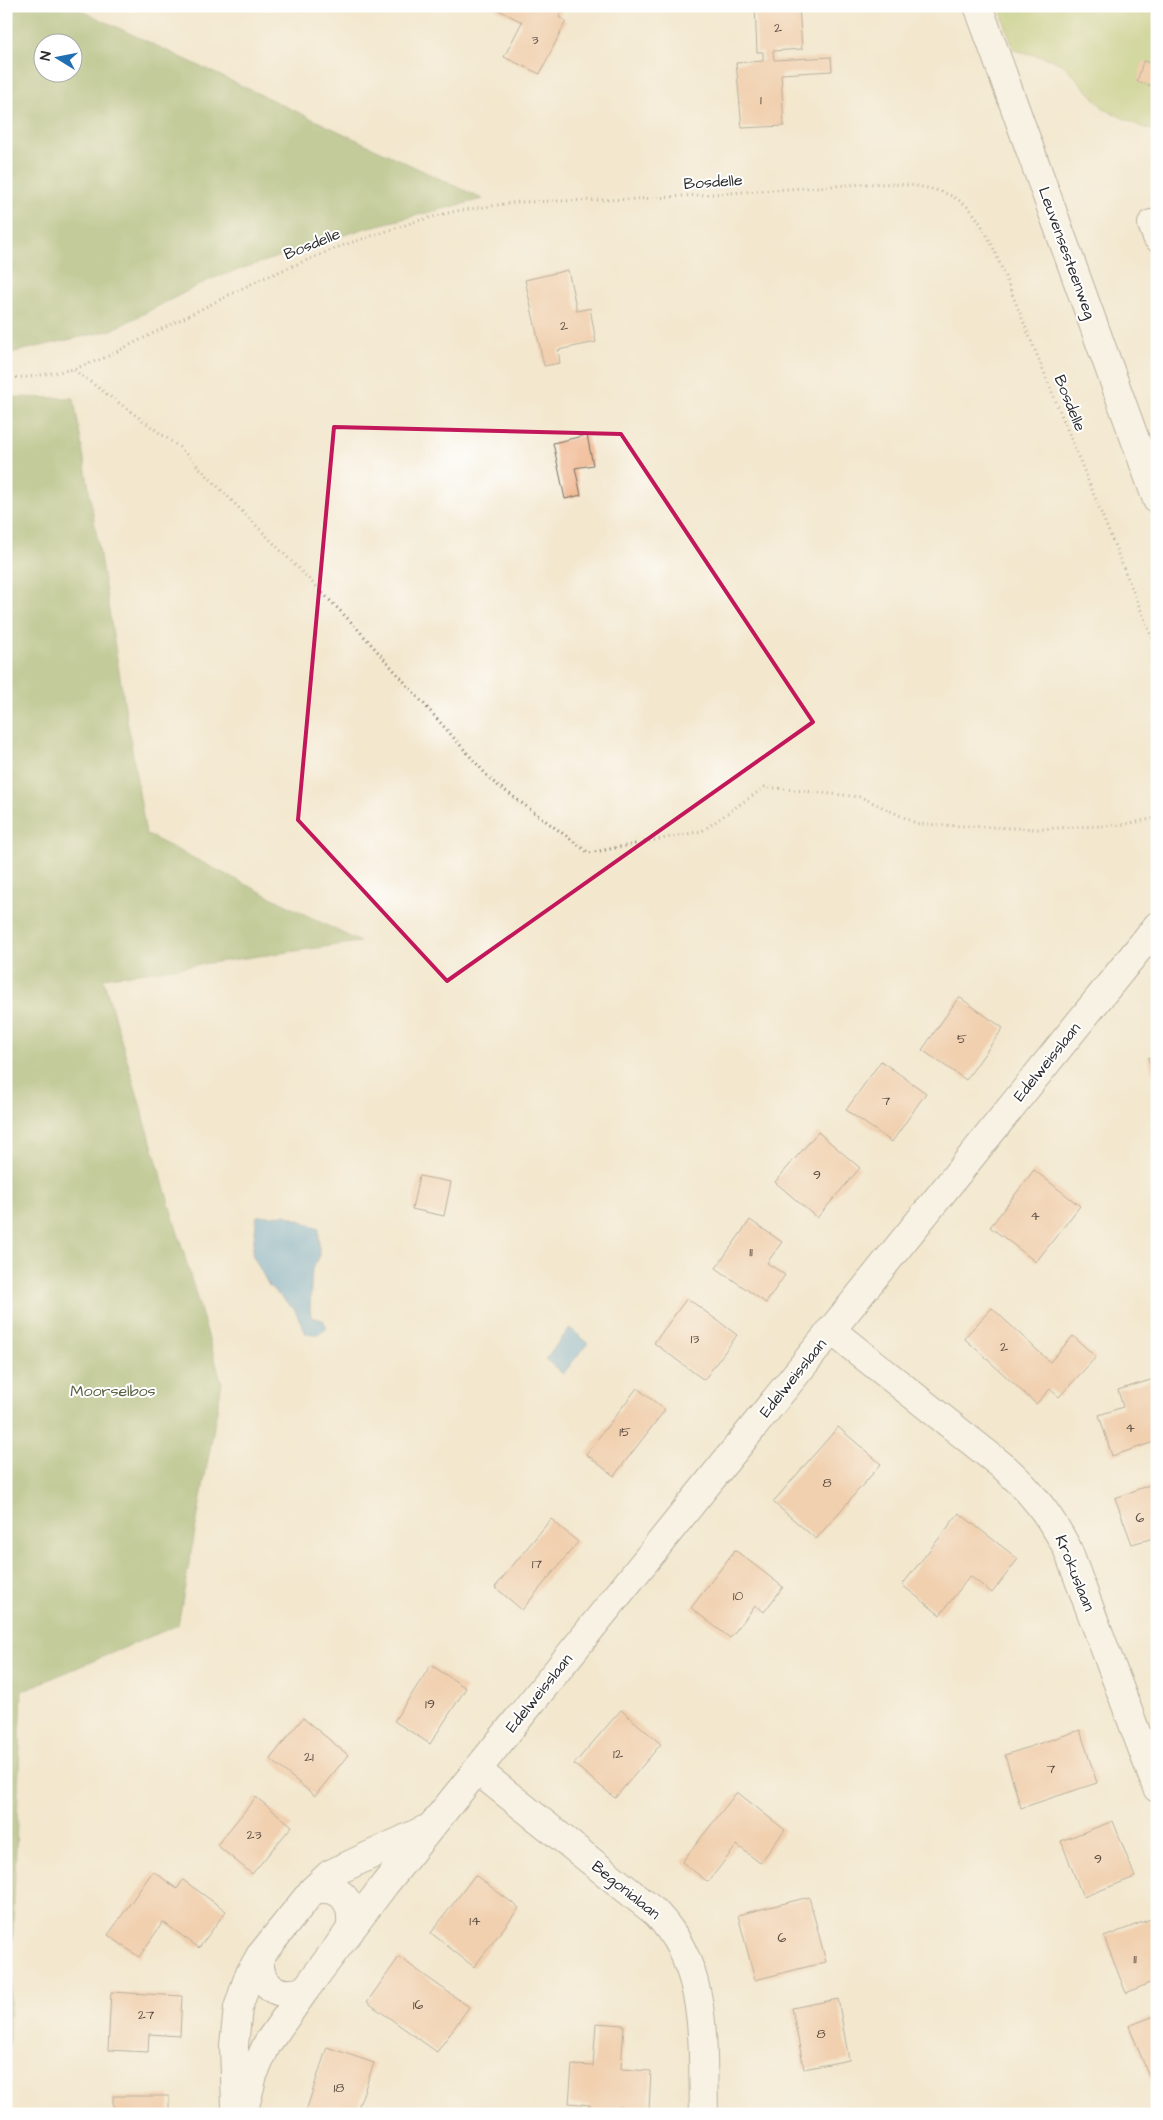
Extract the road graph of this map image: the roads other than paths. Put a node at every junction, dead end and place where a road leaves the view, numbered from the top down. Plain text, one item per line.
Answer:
1 (978, 6) edge
2 (1157, 223) edge
3 (1157, 236) edge
4 (1150, 458) edge
5 (1157, 500) edge
6 (1157, 926) edge
7 (831, 1330) junction
8 (477, 1770) junction
9 (1157, 1788) edge
10 (428, 1829) junction
11 (313, 1890) junction
12 (350, 1931) junction
13 (260, 1956) junction
14 (304, 1990) junction
15 (236, 2114) edge
16 (243, 2114) edge
17 (704, 2114) edge

1 - 4 street, Leuvensesteenweg
2 - 3 street
4 - 5 street, Leuvensesteenweg
6 - 7 street, Edelweisslaan
7 - 8 street, Edelweisslaan
7 - 9 street, Krokuslaan
8 - 10 street, Edelweisslaan
8 - 17 street, Begonialaan
10 - 11 street, Edelweisslaan
10 - 12 street, Edelweisslaan
11 - 12 street
11 - 13 street, Edelweisslaan
12 - 14 street, Edelweisslaan
13 - 14 street
13 - 15 street, Edelweisslaan
14 - 16 street, Edelweisslaan

